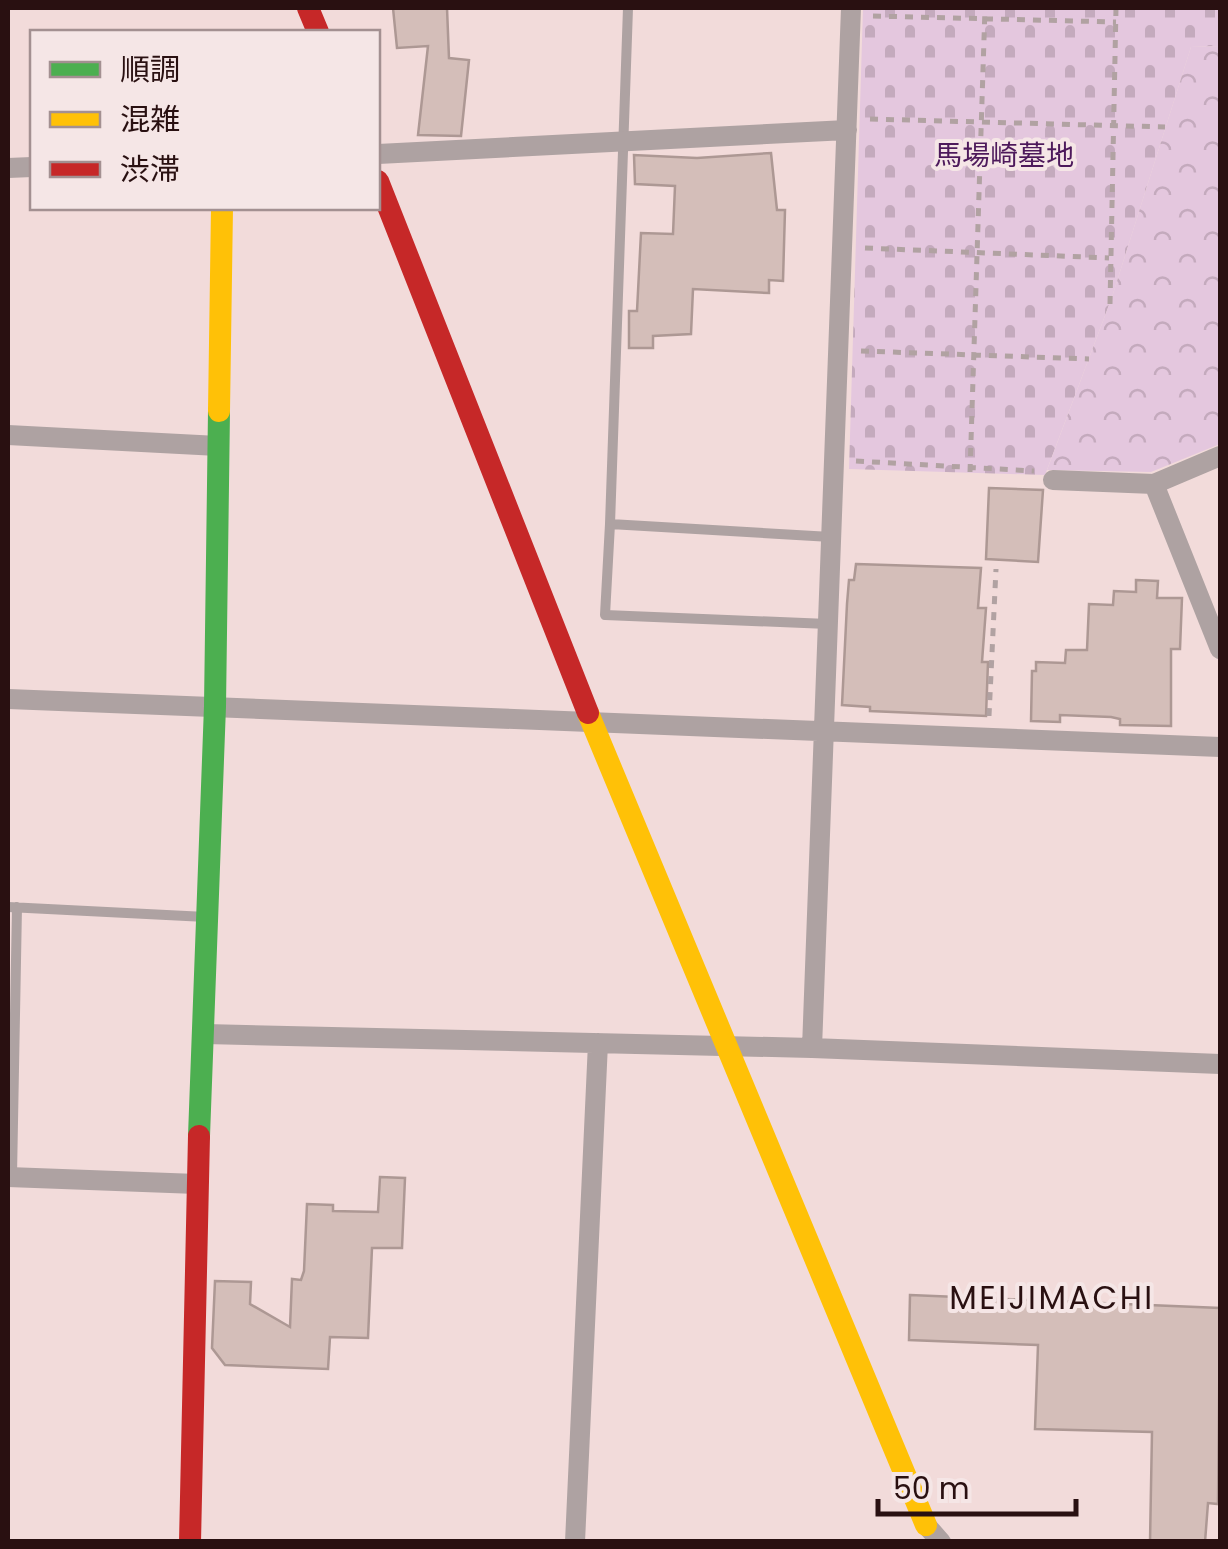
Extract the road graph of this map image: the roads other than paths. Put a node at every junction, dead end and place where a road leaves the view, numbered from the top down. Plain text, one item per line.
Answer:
1 (628, 8) edge
2 (850, 12) edge
3 (847, 125) junction
4 (622, 143) junction
5 (380, 154) edge
6 (380, 186) edge
7 (222, 210) edge
8 (8, 435) edge
9 (218, 446) junction
10 (1220, 456) edge
11 (1052, 480) road end
12 (1154, 484) junction
13 (610, 524) junction
14 (831, 537) junction
15 (828, 624) junction
16 (1220, 648) edge
17 (8, 699) edge
18 (215, 706) junction
19 (592, 722) junction
20 (824, 734) junction
21 (1220, 747) edge
22 (12, 907) edge
23 (206, 917) junction
24 (205, 1034) junction
25 (598, 1043) junction
26 (729, 1047) junction
27 (812, 1048) junction
28 (1220, 1064) edge
29 (10, 1177) edge
30 (197, 1184) junction
31 (932, 1536) edge
32 (190, 1542) edge
33 (575, 1542) edge

1 - 4 lane
2 - 3 street
3 - 4 street
3 - 14 street
4 - 5 street
4 - 13 lane
6 - 19 street
7 - 9 street
8 - 9 street
9 - 18 street
10 - 12 street
11 - 12 street
12 - 16 street
13 - 14 lane
13 - 15 lane
14 - 15 street
15 - 20 street
17 - 18 street
18 - 19 street
18 - 23 street
19 - 20 street
19 - 26 street
20 - 21 street
20 - 27 street
22 - 23 lane
22 - 29 lane
23 - 24 street
24 - 25 street
24 - 30 street
25 - 26 street
25 - 33 street
26 - 27 street
26 - 31 street
27 - 28 street
29 - 30 street
30 - 32 street

